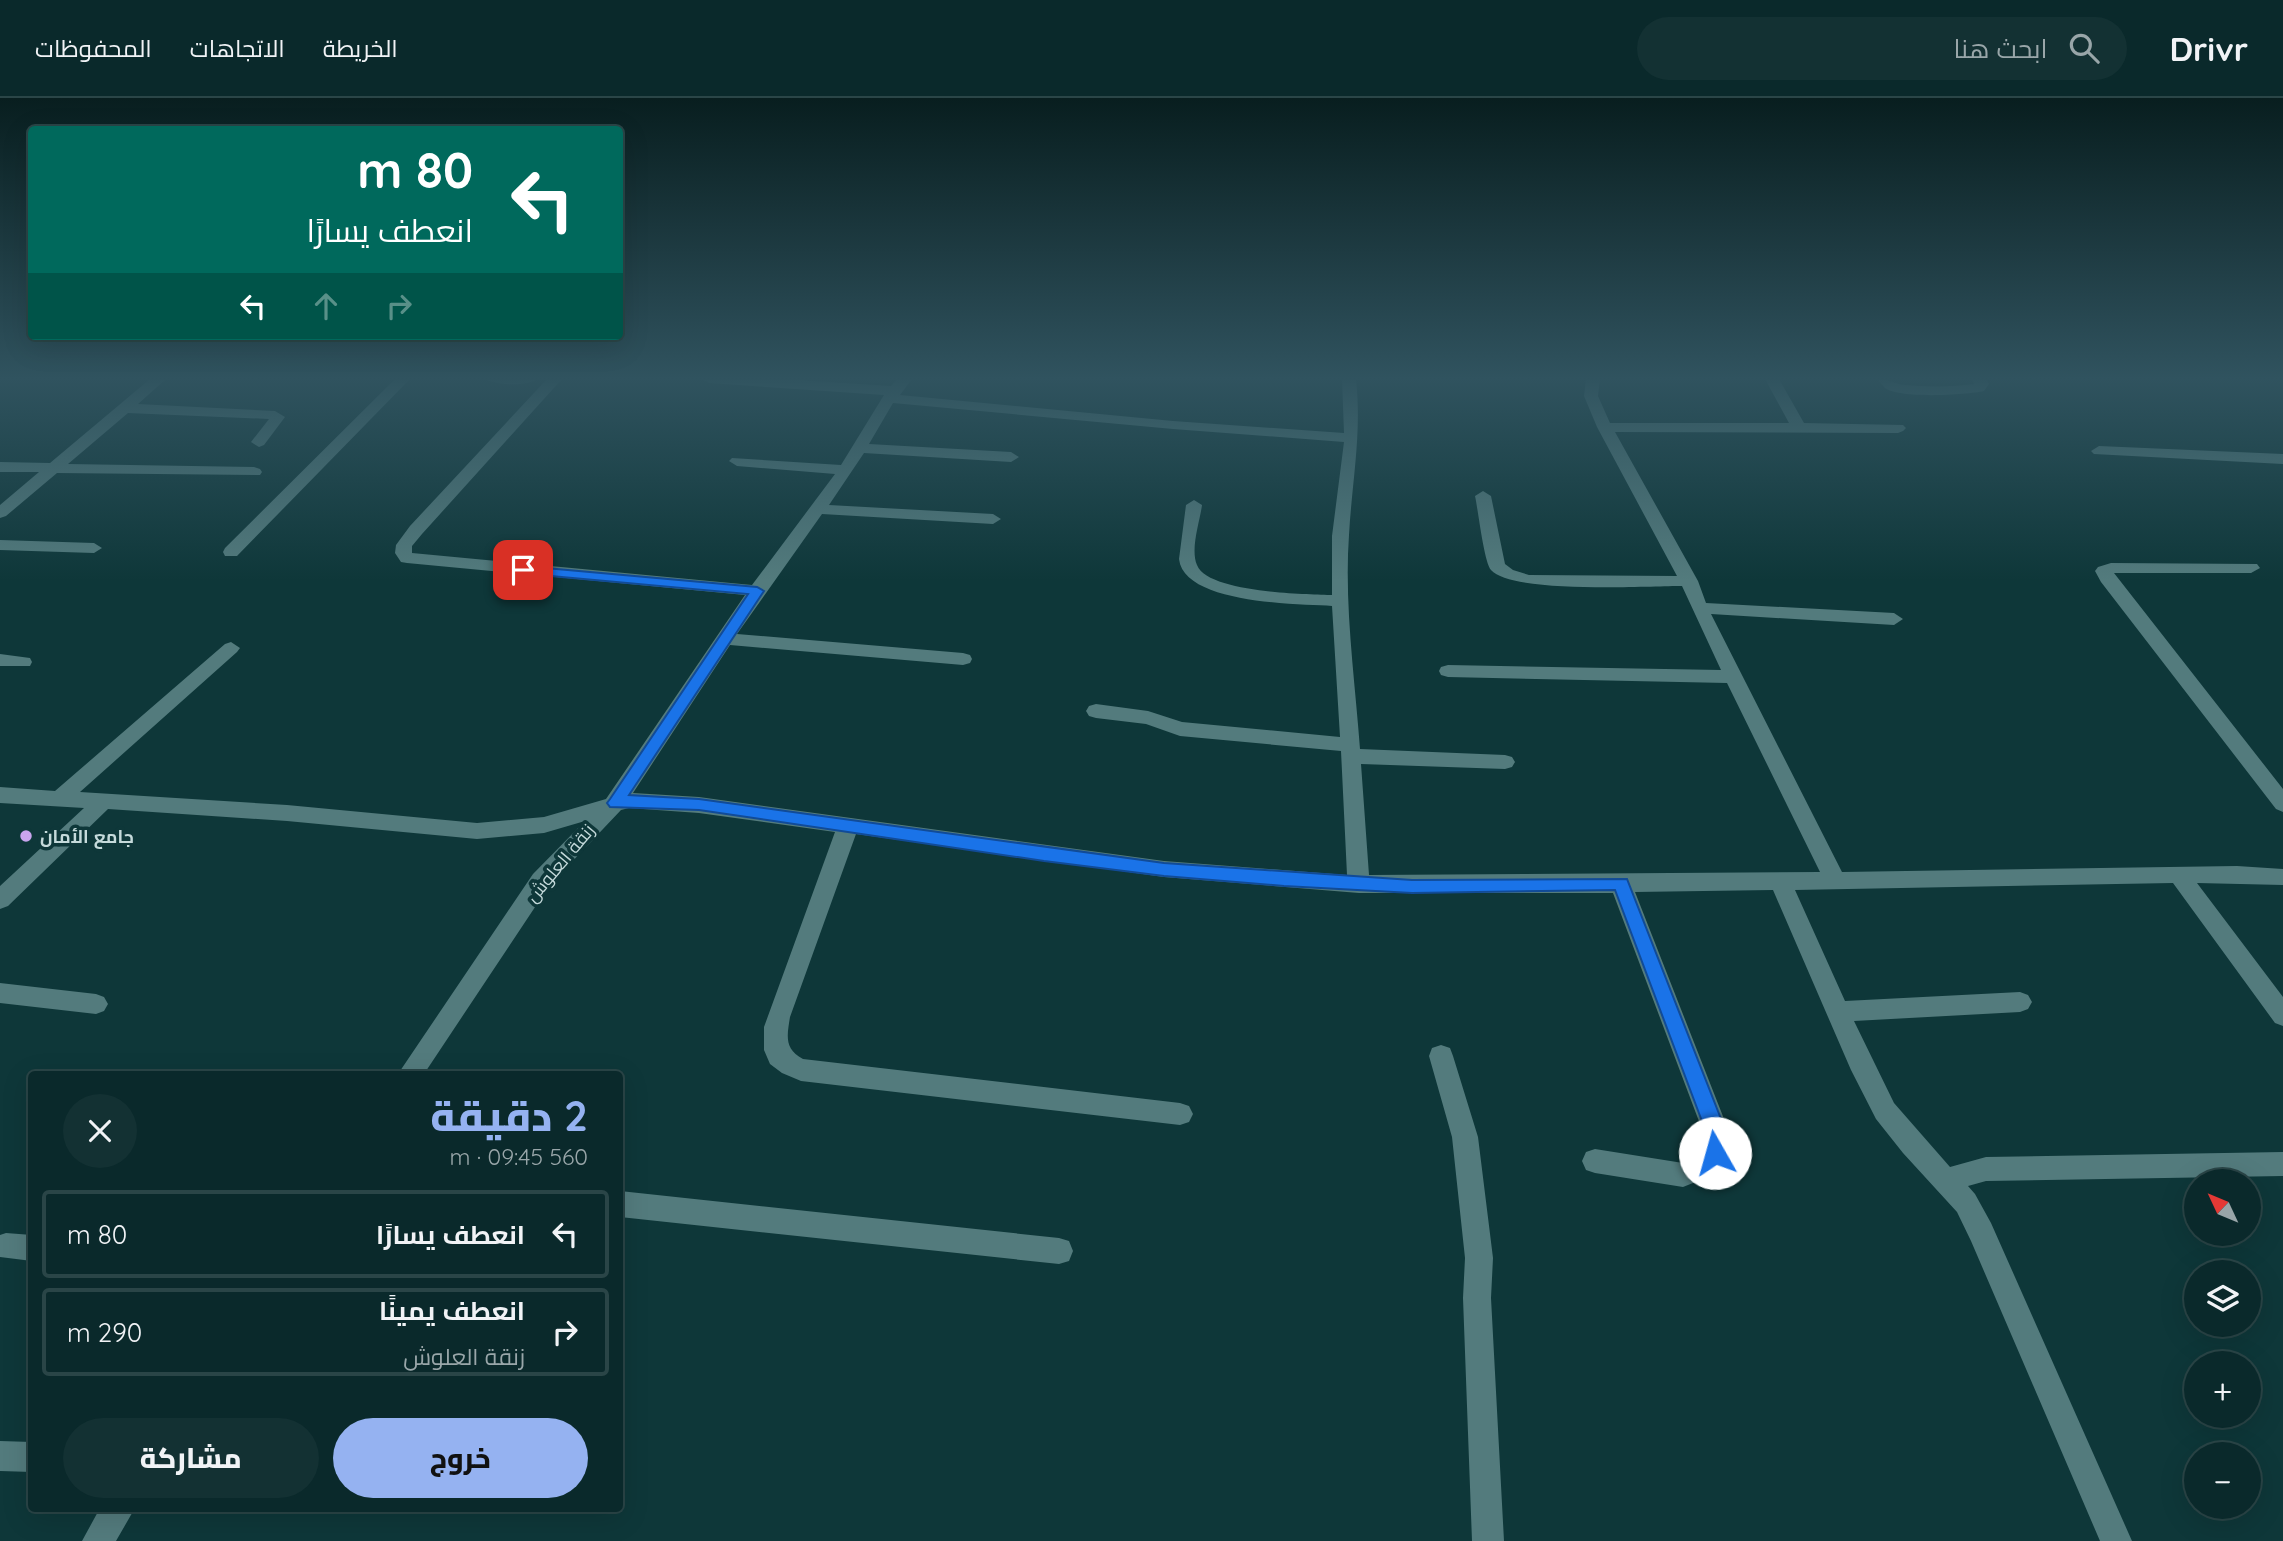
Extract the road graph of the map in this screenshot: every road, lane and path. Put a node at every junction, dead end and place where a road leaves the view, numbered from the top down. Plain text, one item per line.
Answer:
1 (78, 446) edge
2 (337, 446) edge
3 (493, 446) edge
4 (1350, 446) edge
5 (1616, 446) edge
6 (858, 448) joint
7 (2099, 451) dead end
8 (1011, 457) dead end
9 (2283, 459) edge
10 (737, 461) dead end
11 (0, 467) edge
12 (51, 469) junction
13 (846, 470) junction
14 (254, 472) dead end
15 (1483, 496) dead end
16 (1194, 505) dead end
17 (818, 509) junction
18 (0, 513) edge
19 (993, 519) dead end
20 (0, 545) edge
21 (94, 548) dead end
22 (231, 552) dead end
23 (2250, 568) dead end
24 (1689, 581) junction
25 (757, 591) junction
26 (1341, 601) junction
27 (1699, 608) junction
28 (1894, 619) dead end
29 (726, 639) junction
30 (231, 648) dead end
31 (963, 659) dead end
32 (0, 660) edge
33 (23, 662) dead end
34 (1448, 671) dead end
35 (1733, 677) junction
36 (1096, 711) dead end
37 (1350, 751) junction
38 (1505, 762) dead end
39 (0, 795) edge
40 (61, 797) junction
41 (105, 800) junction
42 (615, 803) junction
43 (2283, 804) edge
44 (848, 826) junction
45 (2179, 875) junction
46 (2283, 877) edge
47 (1835, 880) junction
48 (1781, 882) junction
49 (1359, 884) junction
50 (1621, 884) junction
51 (0, 900) edge
52 (0, 993) edge
53 (2020, 1002) dead end
54 (96, 1004) dead end
55 (1837, 1012) junction
56 (2283, 1016) edge
57 (1441, 1056) dead end
58 (412, 1071) edge
59 (1180, 1114) dead end
60 (1595, 1161) dead end
61 (2283, 1164) edge
62 (1946, 1180) junction
63 (623, 1204) edge
64 (1059, 1251) dead end
65 (0, 1456) edge
66 (28, 1457) edge
67 (117, 1512) edge
68 (98, 1541) edge
69 (1488, 1541) edge
70 (2116, 1541) edge

1 - 12 street
2 - 22 street
3 - 25 street
4 - 26 street
5 - 24 street
6 - 8 street
6 - 13 street, زنقة العلوش
7 - 9 street
10 - 13 street
11 - 12 street
12 - 14 street
12 - 18 street
13 - 17 street, زنقة العلوش
15 - 24 street
16 - 26 street
17 - 19 street
17 - 25 street, زنقة العلوش
20 - 21 street
23 - 43 street
24 - 27 street
25 - 29 street, زنقة العلوش
26 - 37 street
27 - 28 street
27 - 35 street
29 - 31 street
29 - 42 street, زنقة العلوش
30 - 40 street
32 - 33 street
34 - 35 street
35 - 47 street
36 - 37 street
37 - 38 street
37 - 49 street
39 - 40 street
40 - 41 street
41 - 42 street
41 - 51 street
42 - 44 street
42 - 58 street, زنقة العلوش
44 - 49 street
44 - 59 street
45 - 46 street
45 - 47 street
45 - 56 street
47 - 48 street
48 - 50 street
48 - 55 street
49 - 50 street
50 - 60 street
52 - 54 street
53 - 55 street
55 - 62 street
57 - 69 street
61 - 62 street
62 - 70 street
63 - 64 street
65 - 66 street
67 - 68 street

